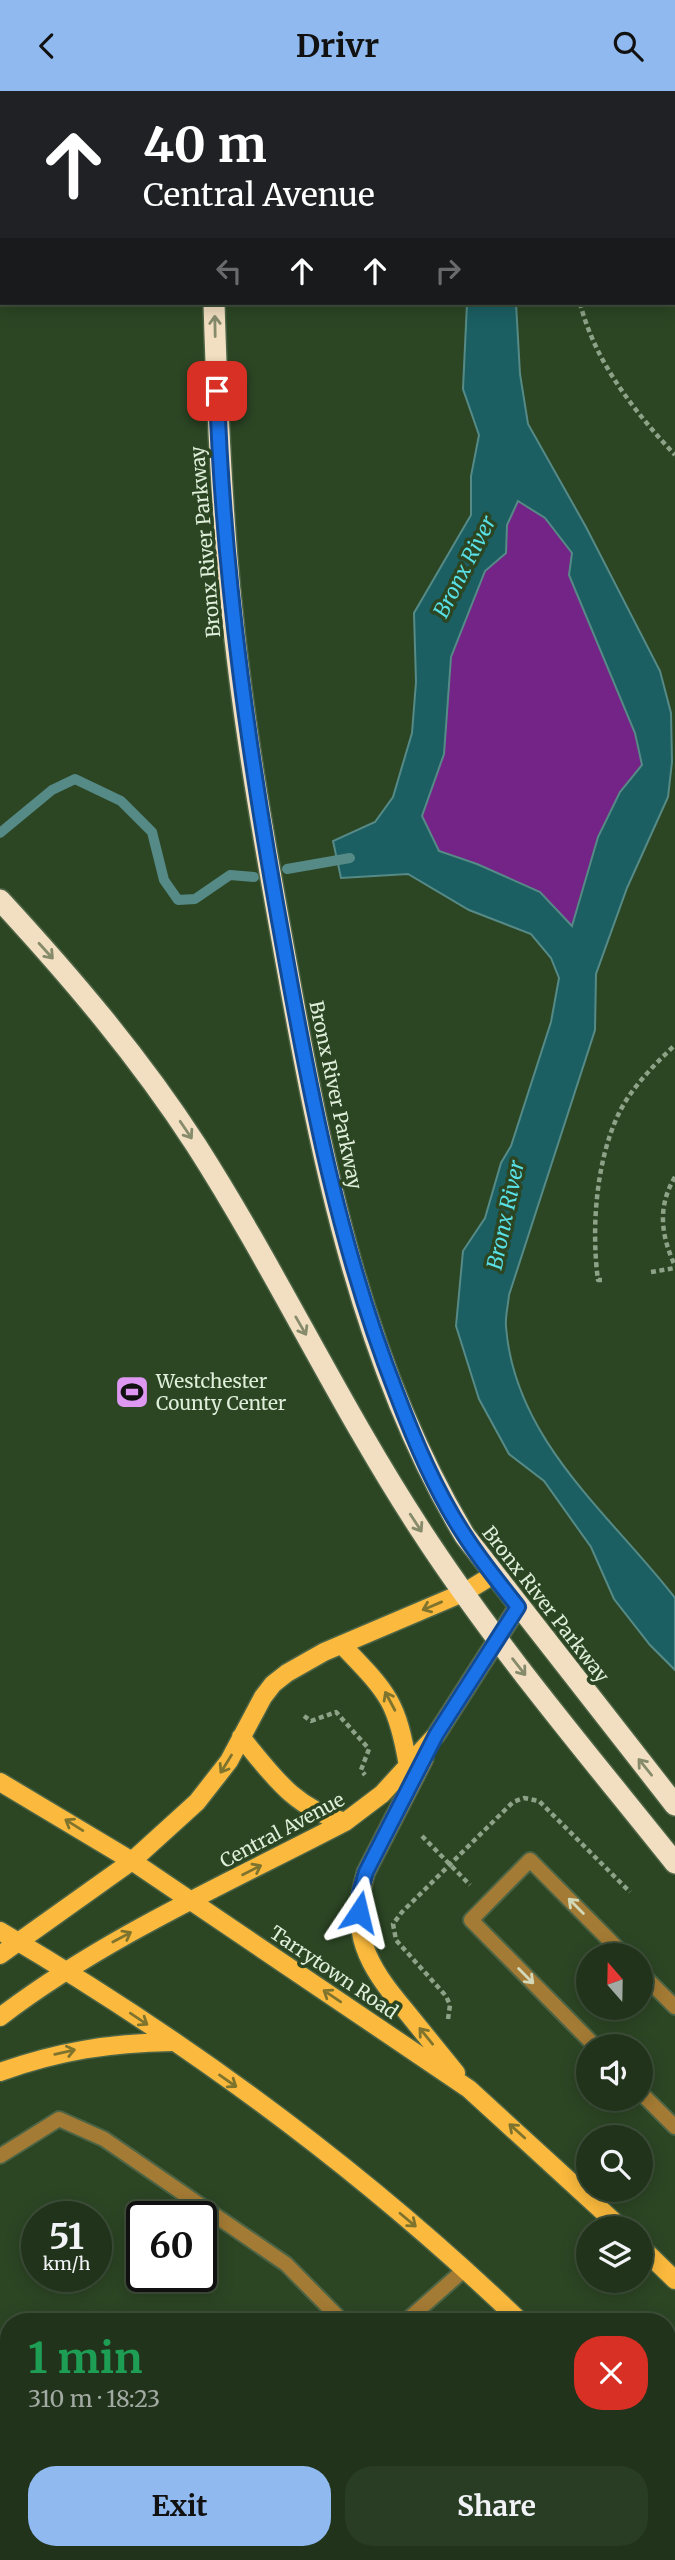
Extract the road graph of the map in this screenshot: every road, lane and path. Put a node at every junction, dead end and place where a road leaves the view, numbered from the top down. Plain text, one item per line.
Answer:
1 (215, 305) edge
2 (581, 305) edge
3 (675, 455) edge
4 (0, 900) edge
5 (675, 1045) edge
6 (675, 1177) edge
7 (675, 1267) edge
8 (651, 1272) dead end
9 (602, 1280) dead end
10 (493, 1574) junction
11 (465, 1592) junction
12 (518, 1607) junction
13 (498, 1641) junction
14 (342, 1645) junction
15 (304, 1716) dead end
16 (436, 1735) junction
17 (241, 1737) junction
18 (408, 1766) junction
19 (370, 1781) dead end
20 (0, 1782) edge
21 (675, 1805) edge
22 (345, 1822) junction
23 (422, 1836) dead end
24 (132, 1861) junction
25 (675, 1863) edge
26 (191, 1901) junction
27 (488, 1903) junction
28 (0, 1931) edge
29 (18, 1942) junction
30 (612, 1943) edge
31 (0, 1955) edge
32 (63, 1971) junction
33 (653, 1985) edge
34 (675, 2007) edge
35 (0, 2017) edge
36 (582, 2034) edge
37 (172, 2042) junction
38 (0, 2072) edge
39 (469, 2089) junction
40 (653, 2105) edge
41 (675, 2127) edge
42 (0, 2156) edge
43 (608, 2216) edge
44 (653, 2259) edge
45 (465, 2269) junction
46 (675, 2280) edge
47 (334, 2313) edge
48 (415, 2313) edge
49 (511, 2313) edge

10 -> 1 highway, Bronx River Parkway
2 - 3 path
4 -> 11 highway
5 - 9 path
6 - 7 path
7 - 8 path
10 - 11 main road
10 - 12 highway, Bronx River Parkway
11 - 13 highway
11 -> 14 main road
12 - 13 main road, Central Avenue
21 -> 12 highway, Bronx River Parkway
13 - 16 main road, Central Avenue
13 -> 25 highway
14 - 17 main road
18 -> 14 main road
15 - 19 path
16 - 18 main road, Central Avenue
39 -> 16 main road
17 - 22 main road
17 -> 24 main road
18 - 22 main road, Central Avenue
24 -> 20 main road, Tarrytown Road
26 -> 22 main road, Central Avenue
23 - 27 path
24 - 26 main road, Tarrytown Road
24 - 29 main road
32 -> 26 main road, Central Avenue
39 -> 26 main road, Tarrytown Road
30 -> 27 street
27 -> 36 street
28 - 29 main road
29 - 31 main road
29 - 32 main road
32 - 35 main road, Central Avenue
32 -> 37 main road
33 - 34 street
38 -> 37 main road
37 -> 45 main road
43 -> 39 main road, Tarrytown Road
40 - 41 street
42 - 47 street
44 - 46 main road
45 - 48 street
45 - 49 main road

